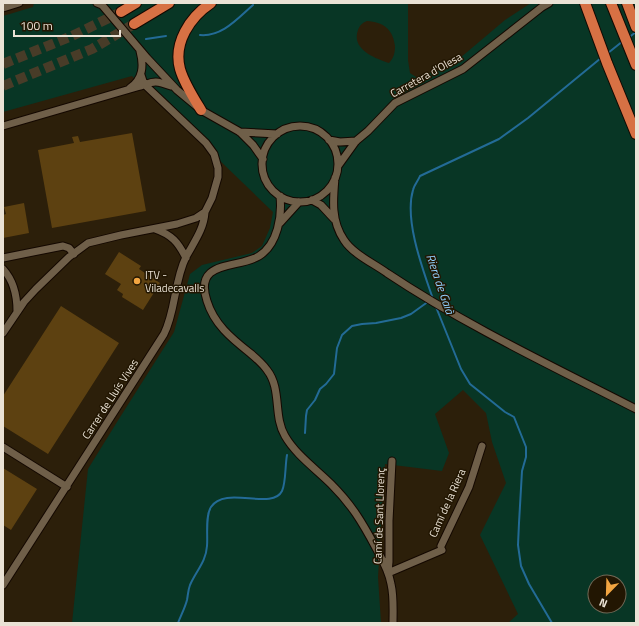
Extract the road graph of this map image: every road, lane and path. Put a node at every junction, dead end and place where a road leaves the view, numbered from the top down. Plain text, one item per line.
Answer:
1 (19, 3) edge
2 (136, 3) edge
3 (169, 3) edge
4 (178, 3) edge
5 (211, 3) edge
6 (549, 3) edge
7 (611, 3) edge
8 (627, 3) edge
9 (100, 4) edge
10 (585, 4) edge
11 (3, 8) edge
12 (157, 10) junction
13 (121, 12) tunnel mouth
14 (134, 24) tunnel mouth
15 (636, 27) edge
16 (140, 50) junction
17 (636, 65) edge
18 (141, 74) junction
19 (144, 84) junction
20 (173, 87) junction
21 (130, 88) junction
22 (201, 110) junction
23 (3, 126) edge
24 (240, 132) junction
25 (277, 134) junction
26 (636, 134) edge
27 (329, 140) junction
28 (356, 141) junction
29 (263, 159) junction
30 (338, 166) junction
31 (335, 178) junction
32 (280, 196) junction
33 (312, 200) junction
34 (299, 202) junction
35 (204, 212) junction
36 (334, 219) junction
37 (279, 224) junction
38 (154, 229) junction
39 (74, 254) junction
40 (3, 258) edge
41 (186, 258) junction
42 (3, 269) edge
43 (17, 312) junction
44 (3, 334) edge
45 (636, 409) edge
46 (482, 446) dead end
47 (3, 447) edge
48 (392, 461) dead end
49 (67, 487) junction
50 (388, 573) junction
51 (3, 585) edge
52 (393, 623) edge

1 - 11 street
2 - 13 highway
3 - 12 highway
4 - 12 highway
5 - 22 highway
6 - 28 street, Carretera d'Olesa
7 - 17 highway
8 - 15 highway
9 - 16 street
10 - 26 highway
12 - 14 highway
16 - 18 street
16 - 20 street
18 - 19 street
18 - 21 street
19 - 20 street
19 - 21 street
19 - 35 street, Carrer de Lluís Vives
20 - 22 street
21 - 23 street
22 - 24 street
24 - 25 street
24 - 29 street
25 - 27 street
25 - 29 street
27 - 28 street
27 - 30 street
28 - 30 street, Carretera d'Olesa
29 - 32 street
30 - 31 street
31 - 33 street
31 - 36 street
32 - 34 street
32 - 37 street
33 - 34 street
33 - 36 street
34 - 37 street
35 - 38 street
35 - 41 street, Carrer de Lluís Vives
36 - 45 street
37 - 50 street
38 - 39 street
38 - 41 street
39 - 40 street
39 - 43 street
41 - 49 street, Carrer de Lluís Vives
42 - 43 street
43 - 44 street
46 - 50 street, Camí de la Riera
47 - 49 street
48 - 50 street, Camí de Sant Llorenç
49 - 51 street, Carrer de Lluís Vives
50 - 52 street

